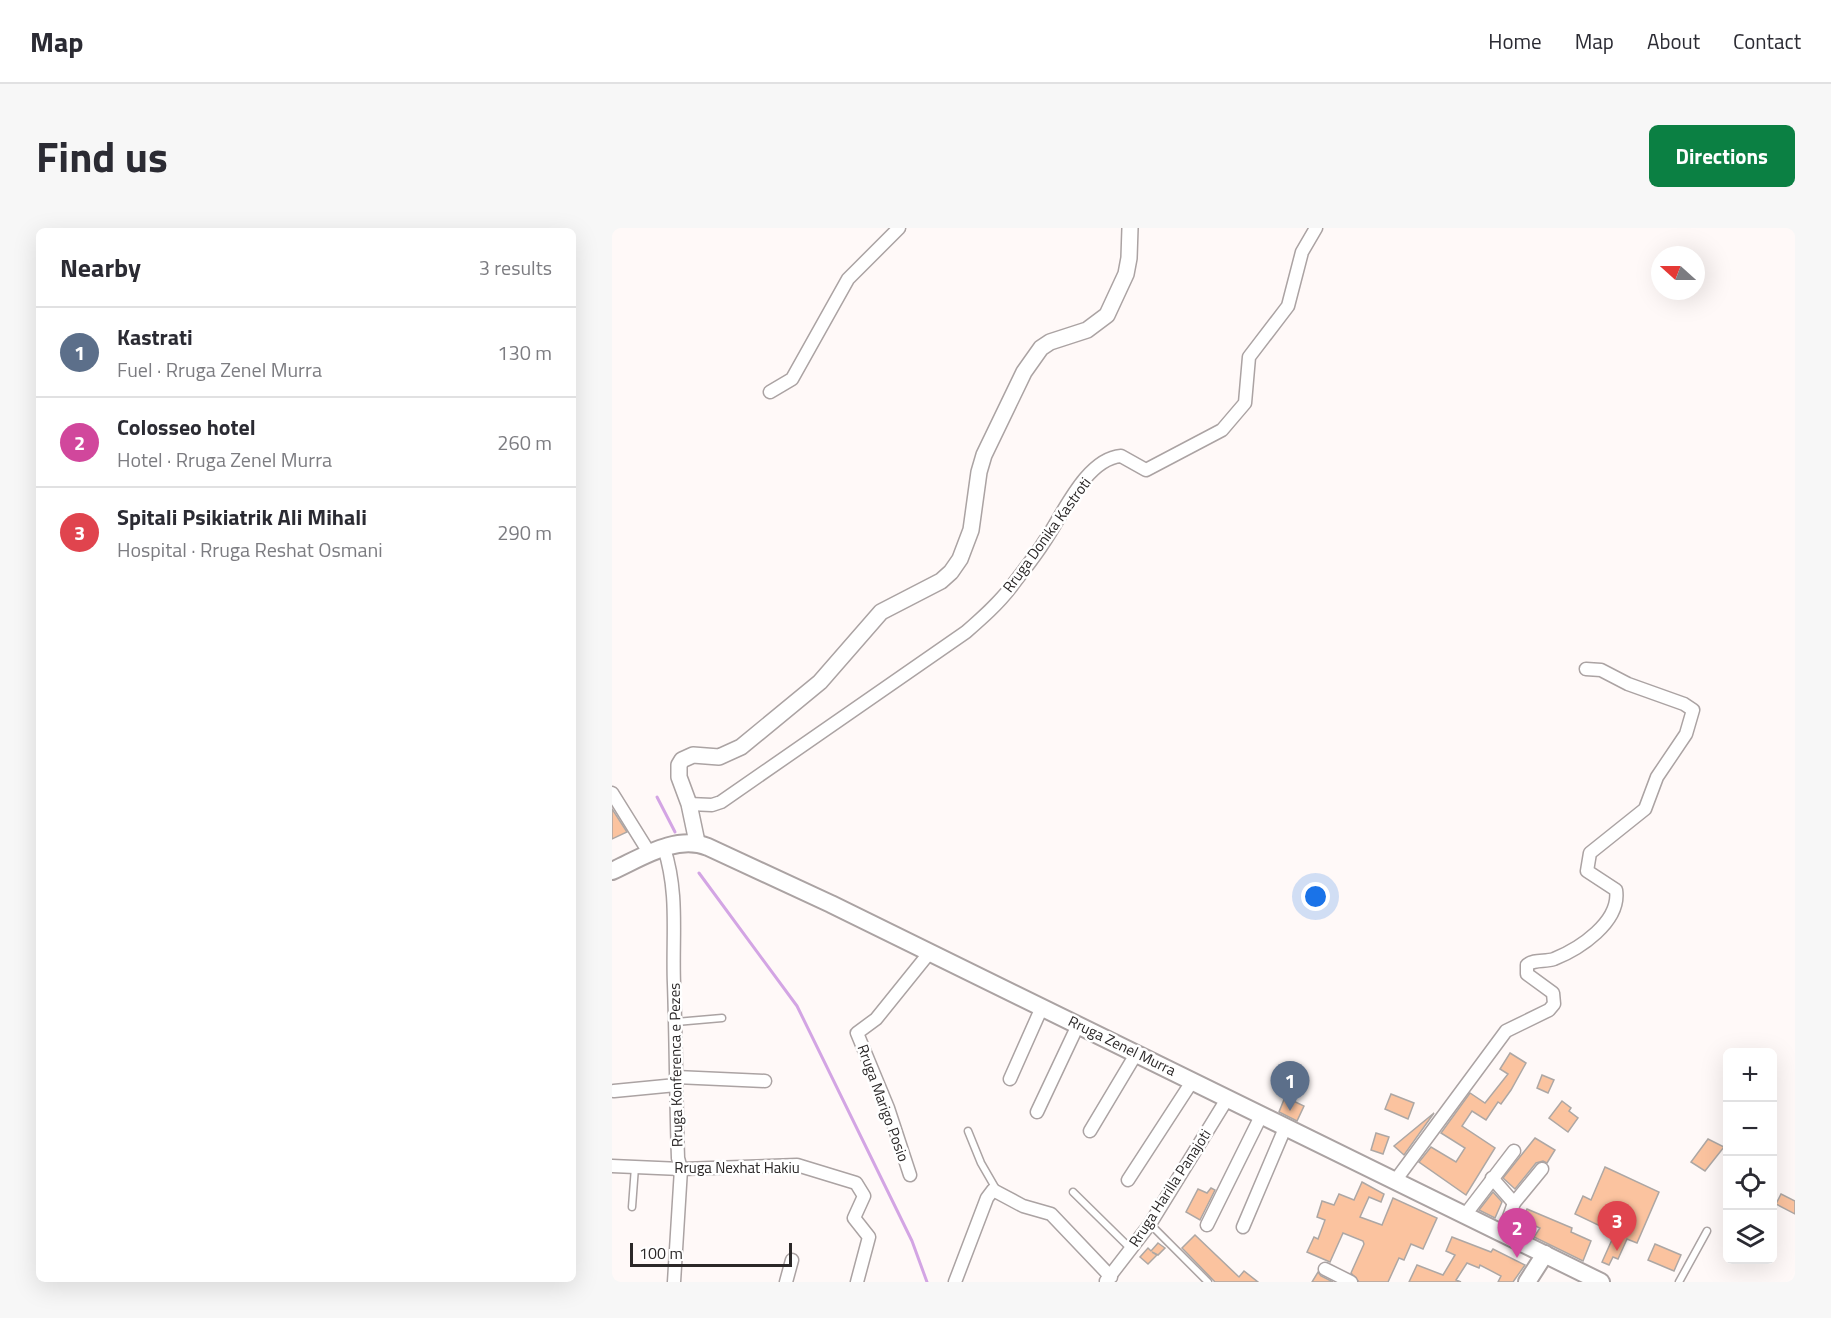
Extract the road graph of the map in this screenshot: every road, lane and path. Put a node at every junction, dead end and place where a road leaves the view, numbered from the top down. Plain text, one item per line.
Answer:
1 (899, 228) edge
2 (1130, 228) edge
3 (1316, 228) edge
4 (770, 392) dead end
5 (1586, 669) dead end
6 (612, 793) edge
7 (689, 804) junction
8 (697, 842) junction
9 (657, 851) junction
10 (612, 871) edge
11 (930, 952) junction
12 (1042, 1007) junction
13 (722, 1018) dead end
14 (676, 1022) junction
15 (1078, 1025) junction
16 (1136, 1054) junction
17 (1010, 1079) dead end
18 (1193, 1080) junction
19 (676, 1081) junction
20 (765, 1081) dead end
21 (614, 1091) dead end
22 (1227, 1099) junction
23 (1037, 1112) dead end
24 (1261, 1116) junction
25 (1285, 1128) junction
26 (968, 1131) dead end
27 (1090, 1131) dead end
28 (1514, 1151) dead end
29 (612, 1166) edge
30 (635, 1167) junction
31 (681, 1169) junction
32 (1542, 1169) dead end
33 (910, 1174) dead end
34 (1492, 1178) junction
35 (1128, 1180) dead end
36 (1395, 1181) junction
37 (996, 1190) junction
38 (1073, 1192) dead end
39 (1514, 1203) junction
40 (632, 1207) dead end
41 (1465, 1215) junction
42 (1150, 1224) junction
43 (1208, 1224) dead end
44 (1243, 1227) dead end
45 (1707, 1231) dead end
46 (1503, 1234) junction
47 (1131, 1249) junction
48 (1545, 1254) junction
49 (792, 1260) dead end
50 (1325, 1269) dead end
51 (1108, 1280) edge
52 (674, 1282) edge
53 (786, 1282) edge
54 (858, 1282) edge
55 (955, 1282) edge
56 (1208, 1282) edge
57 (1352, 1282) edge
58 (1527, 1282) edge
59 (1601, 1282) edge
60 (1679, 1282) edge

1 - 4 street
2 - 7 street
3 - 7 street, Rruga Donika Kastroti
5 - 36 street
6 - 9 street, Rruga Konferenca e Pezes
7 - 8 street
8 - 9 main road
8 - 11 main road, Rruga Zenel Murra
9 - 10 main road
9 - 14 street, Rruga Konferenca e Pezes
11 - 12 main road, Rruga Zenel Murra
11 - 33 street, Rruga Marigo Posio
12 - 15 main road, Rruga Zenel Murra
12 - 17 street
13 - 14 lane
14 - 19 street, Rruga Konferenca e Pezes
15 - 16 main road, Rruga Zenel Murra
15 - 23 street
16 - 18 main road, Rruga Zenel Murra
16 - 27 street
18 - 22 main road, Rruga Zenel Murra
18 - 35 street
19 - 20 street
19 - 21 street
19 - 31 street, Rruga Konferenca e Pezes
22 - 24 main road, Rruga Zenel Murra
22 - 42 street, Rruga Harilla Panajoti
24 - 25 main road, Rruga Zenel Murra
24 - 43 street
25 - 36 main road, Rruga Zenel Murra
25 - 44 street
26 - 37 lane
28 - 34 street
29 - 30 street, Rruga Nexhat Hakiu
30 - 31 street, Rruga Nexhat Hakiu
30 - 40 lane
31 - 52 street, Rruga Konferenca e Pezes
31 - 54 street, Rruga Nexhat Hakiu
32 - 39 street
34 - 39 street
34 - 41 street
36 - 41 main road, Rruga Zenel Murra
37 - 51 street, Rruga Harilla Panajoti
37 - 55 street
38 - 47 lane
39 - 46 street
41 - 46 main road, Rruga Zenel Murra
42 - 47 street, Rruga Harilla Panajoti
42 - 56 lane
45 - 60 lane
46 - 48 main road, Rruga Zenel Murra
47 - 51 street, Rruga Harilla Panajoti
48 - 58 main road
48 - 59 main road, Rruga Zenel Murra
49 - 53 street
50 - 57 street

